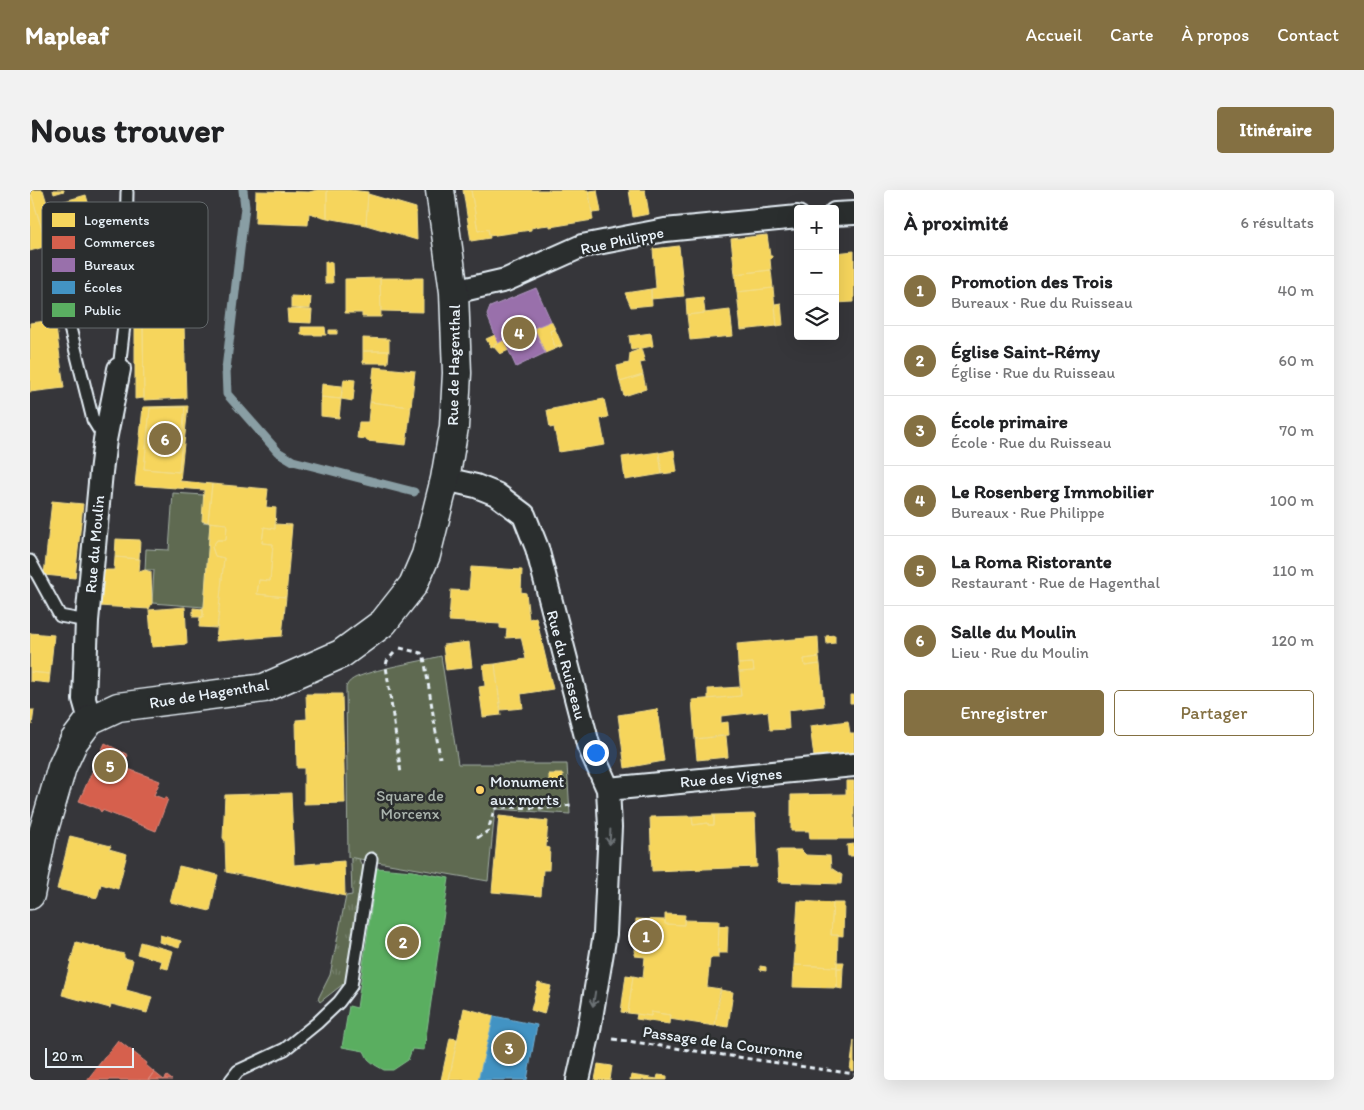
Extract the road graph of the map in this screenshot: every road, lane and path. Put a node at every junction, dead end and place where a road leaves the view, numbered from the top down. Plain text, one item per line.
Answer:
1 (440, 190) edge
2 (127, 192) dead end
3 (127, 202) edge
4 (854, 213) edge
5 (839, 214) edge
6 (794, 217) edge
7 (454, 292) junction
8 (70, 328) edge
9 (124, 328) edge
10 (119, 369) joint
11 (105, 440) junction
12 (446, 479) junction
13 (30, 561) edge
14 (87, 621) junction
15 (382, 623) junction
16 (400, 647) junction
17 (90, 720) junction
18 (440, 758) dead end
19 (854, 765) edge
20 (401, 774) dead end
21 (608, 788) junction
22 (571, 804) dead end
23 (477, 838) dead end
24 (371, 860) dead end
25 (30, 892) edge
26 (588, 1036) junction
27 (854, 1074) edge
28 (231, 1080) edge
29 (578, 1080) edge

1 - 7 main road, Rue de Hagenthal
2 - 3 lane
4 - 5 street
6 - 7 street, Rue Philippe
7 - 12 main road, Rue de Hagenthal
8 - 11 lane
9 - 10 lane
10 - 11 street, Rue du Moulin
11 - 14 street, Rue du Moulin
12 - 15 main road, Rue de Hagenthal
12 - 21 street, Rue du Ruisseau
13 - 14 lane
14 - 17 street, Rue du Moulin
15 - 16 path
15 - 17 main road, Rue de Hagenthal
16 - 18 path
16 - 20 path
17 - 25 main road, Rue de Hagenthal
19 - 21 street, Rue des Vignes
21 -> 26 street, Rue du Ruisseau
22 - 23 path
24 - 28 lane
26 - 27 path, Passage de la Couronne
26 - 29 street, Rue du Ruisseau

